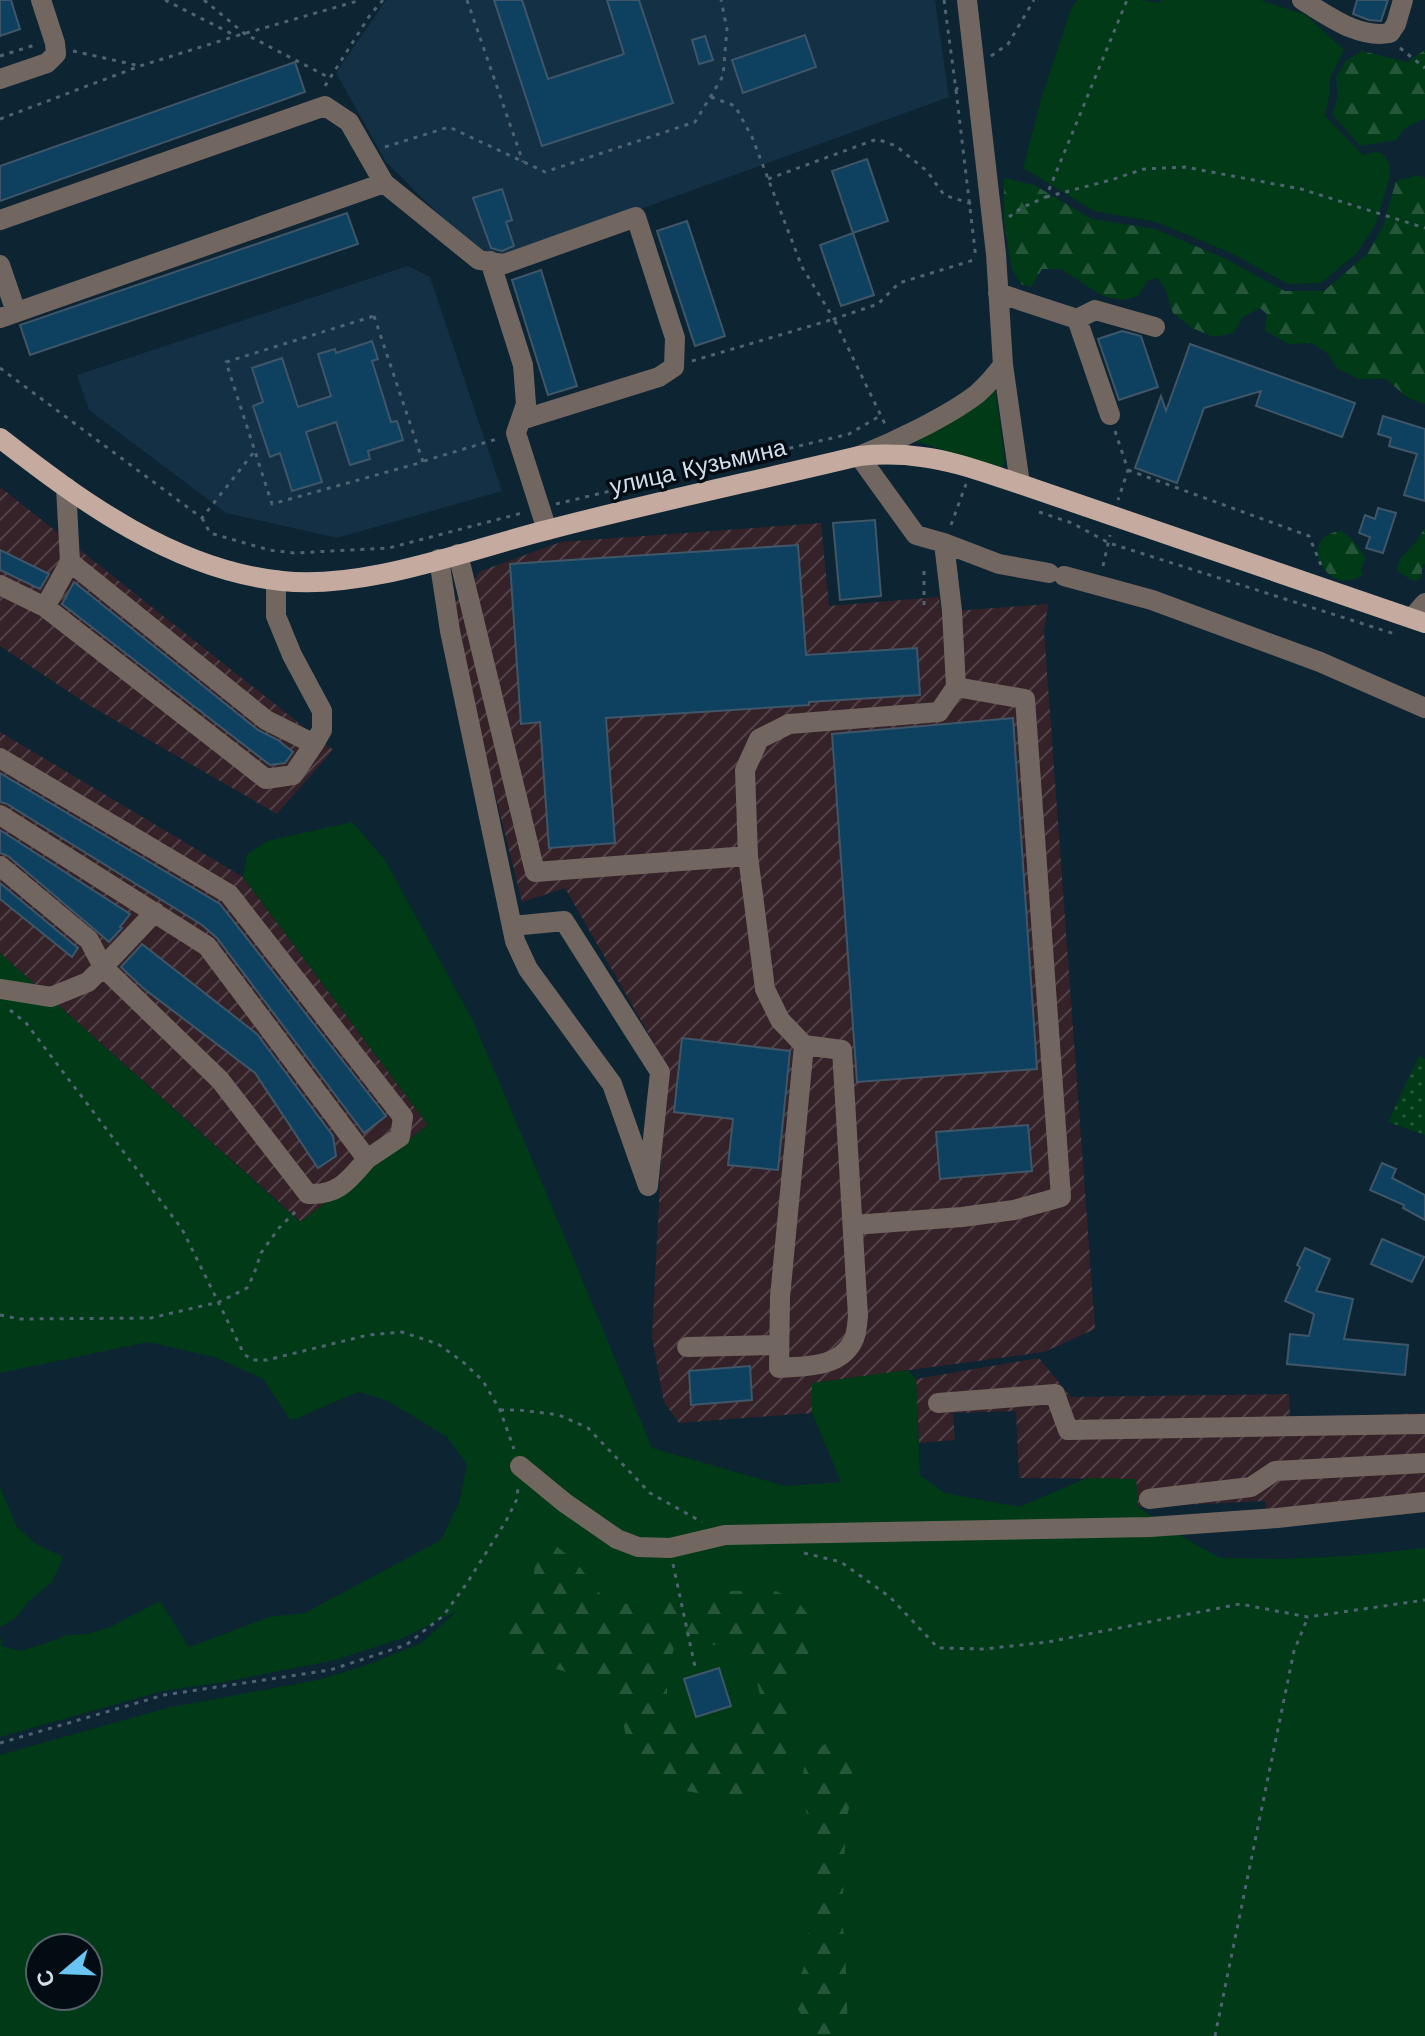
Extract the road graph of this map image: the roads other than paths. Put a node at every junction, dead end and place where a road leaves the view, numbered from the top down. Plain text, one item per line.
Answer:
1 (41, 0) edge
2 (967, 0) edge
3 (1302, 0) edge
4 (1403, 0) edge
5 (0, 79) edge
6 (384, 183) junction
7 (0, 220) edge
8 (490, 261) junction
9 (0, 265) edge
10 (998, 293) junction
11 (8, 315) edge
12 (1077, 319) junction
13 (1155, 327) dead end
14 (1003, 365) junction
15 (1110, 415) dead end
16 (519, 427) junction
17 (1, 440) edge
18 (859, 456) junction
19 (1020, 484) junction
20 (66, 487) junction
21 (547, 530) junction
22 (944, 543) junction
23 (449, 557) junction
24 (70, 562) junction
25 (276, 580) junction
26 (0, 585) edge
27 (45, 607) junction
28 (1421, 615) edge
29 (956, 687) junction
30 (1425, 708) edge
31 (314, 744) junction
32 (0, 758) edge
33 (0, 815) edge
34 (748, 856) junction
35 (0, 866) edge
36 (155, 912) junction
37 (512, 926) junction
38 (103, 967) junction
39 (0, 989) edge
40 (804, 1045) junction
41 (367, 1159) junction
42 (853, 1225) junction
43 (779, 1345) junction
44 (687, 1347) dead end
45 (938, 1403) dead end
46 (1425, 1424) edge
47 (1425, 1463) edge
48 (520, 1466) road end
49 (1149, 1499) dead end
50 (1425, 1502) edge

1 - 5 street
2 - 10 street
3 - 4 street
6 - 7 street
6 - 8 street
6 - 11 street
8 - 16 street
8 - 16 street
9 - 11 street
10 - 12 street
10 - 14 street
12 - 13 street
12 - 15 street
14 - 18 street
14 - 19 street
16 - 21 street
17 - 20 main road, улица Кузьмина
18 - 19 main road, улица Кузьмина
18 - 21 main road, улица Кузьмина
18 - 22 street
19 - 28 main road, улица Кузьмина
20 - 24 street
20 - 25 main road, улица Кузьмина
21 - 23 main road, улица Кузьмина
22 - 29 street
22 - 30 street
23 - 25 main road, улица Кузьмина
23 - 34 street
23 - 37 street
24 - 27 street
24 - 31 street
25 - 31 street
26 - 27 street
27 - 31 street
29 - 34 street
29 - 42 street
32 - 41 street
33 - 36 street
34 - 40 street
35 - 38 street
36 - 38 street
36 - 41 street
37 - 37 street
38 - 39 street
38 - 41 street
40 - 42 street
40 - 43 street
42 - 43 street
43 - 44 street
45 - 46 street
47 - 49 street
48 - 50 street

